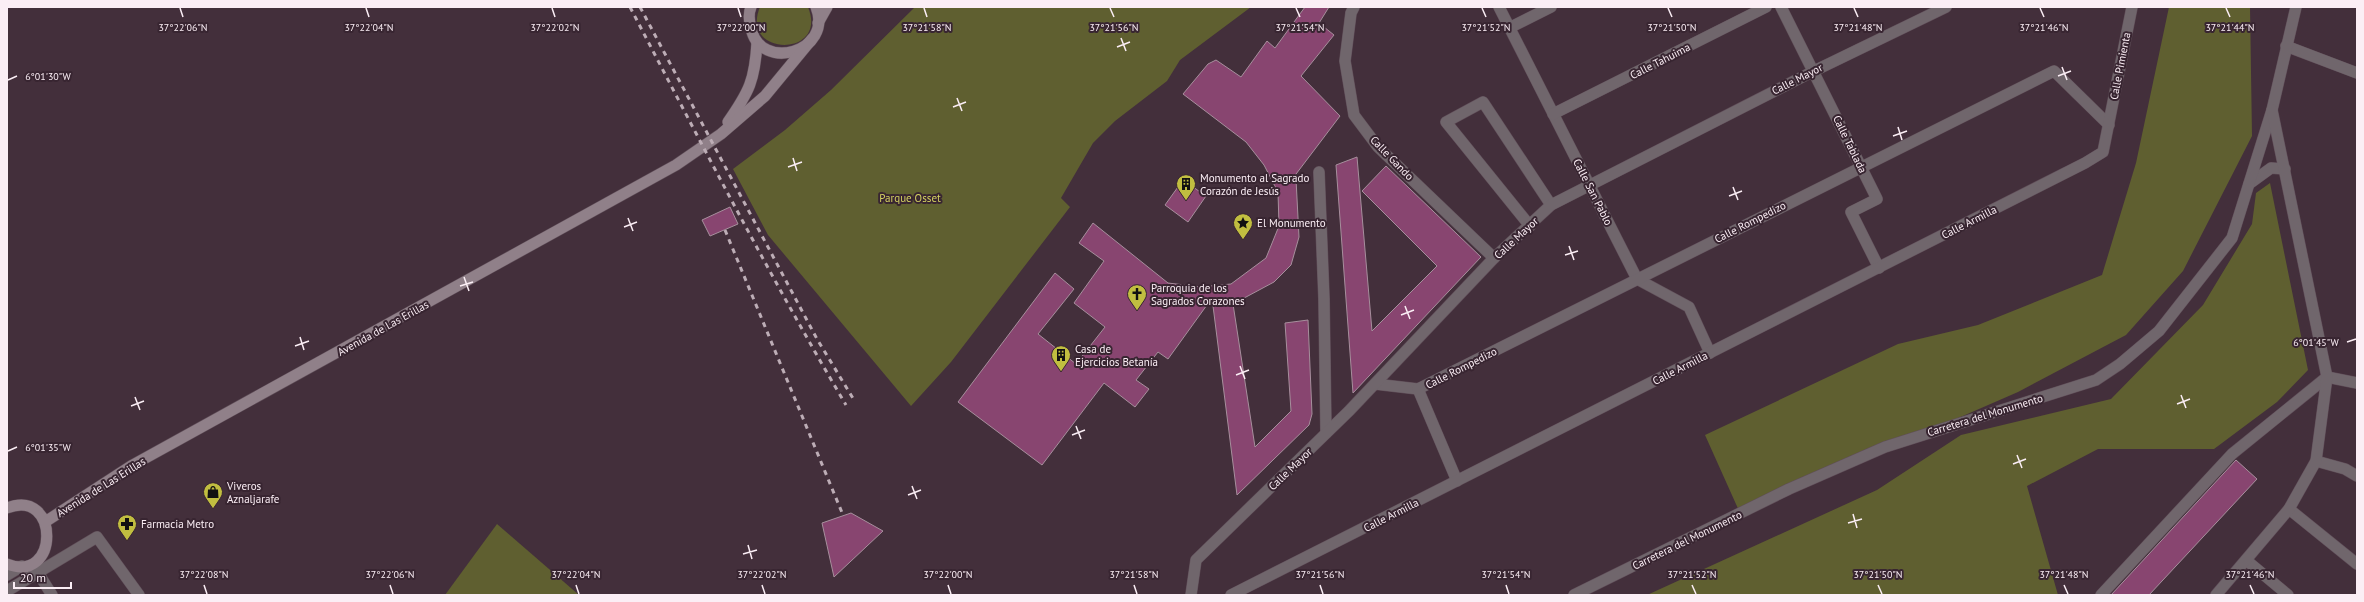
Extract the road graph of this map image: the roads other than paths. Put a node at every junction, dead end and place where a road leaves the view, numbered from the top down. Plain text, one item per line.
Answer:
1 (816, 7) edge
2 (827, 7) edge
3 (1354, 7) edge
4 (1499, 7) edge
5 (1551, 7) edge
6 (1766, 7) edge
7 (1781, 7) edge
8 (1946, 7) edge
9 (2132, 7) edge
10 (2296, 7) edge
11 (749, 8) edge
12 (818, 23) junction
13 (1509, 28) junction
14 (812, 39) junction
15 (757, 42) junction
16 (2286, 46) junction
17 (1814, 71) junction
18 (2357, 73) edge
19 (2272, 110) junction
20 (1553, 114) junction
21 (2108, 126) junction
22 (721, 134) junction
23 (1861, 167) junction
24 (2284, 169) junction
25 (1319, 172) dead end
26 (1589, 184) junction
27 (2249, 184) junction
28 (1551, 205) junction
29 (1530, 226) junction
30 (1494, 258) junction
31 (1879, 268) junction
32 (1637, 279) junction
33 (1710, 353) junction
34 (2327, 377) junction
35 (2357, 383) edge
36 (1375, 384) junction
37 (1418, 389) junction
38 (1326, 433) junction
39 (2316, 461) junction
40 (2357, 476) edge
41 (1457, 481) junction
42 (7, 508) edge
43 (2289, 509) junction
44 (45, 522) junction
45 (2246, 560) junction
46 (7, 564) edge
47 (2357, 564) edge
48 (30, 567) junction
49 (7, 575) edge
50 (7, 591) edge
51 (52, 595) edge
52 (140, 595) edge
53 (1191, 595) edge
54 (1231, 595) edge
55 (1574, 595) edge
56 (2101, 595) edge
57 (2216, 595) edge
58 (2288, 595) edge

1 - 12 main road
2 - 12 main road
3 - 30 street, Calle Gando
4 - 13 street, Calle San Pablo
5 - 13 street
6 - 20 street, Calle Tahuima
7 - 17 street, Calle Tablada
8 - 17 street, Calle Mayor
9 - 21 street, Calle Pimienta
10 - 16 street, Carretera del Monumento
11 - 15 main road
12 - 14 main road
13 - 20 street, Calle San Pablo
14 - 15 main road
14 - 22 main road, Avenida de Las Erillas
15 - 22 main road, Avenida de Las Erillas
16 - 18 street
16 - 19 street, Carretera del Monumento
17 - 23 street, Calle Tablada
17 - 26 street, Calle Mayor
19 - 24 street
19 - 27 street, Carretera del Monumento
20 - 26 street, Calle San Pablo
21 - 23 street, Calle Rompedizo
21 - 31 street, Calle Armilla
22 - 44 main road, Avenida de Las Erillas
23 - 31 street, Calle Tablada
23 - 32 street, Calle Rompedizo
24 - 27 street
24 - 34 street
25 - 38 street
26 - 28 street, Calle Mayor
26 - 32 street, Calle San Pablo
27 - 55 street, Carretera del Monumento
28 - 29 street, Calle Mayor
28 - 29 street
29 - 30 street, Calle Mayor
30 - 36 street, Calle Mayor
31 - 33 street, Calle Armilla
32 - 33 street
32 - 37 street, Calle Rompedizo
33 - 41 street, Calle Armilla
34 - 35 street
34 - 39 street
34 - 56 street
36 - 37 street, Calle Rompedizo
36 - 38 street, Calle Mayor
37 - 41 street
38 - 53 street, Calle Mayor
39 - 40 street
39 - 43 street
41 - 54 street, Calle Armilla
42 - 44 main road
43 - 45 street
43 - 47 street
44 - 48 main road
45 - 57 street
45 - 58 street
46 - 48 main road
48 - 49 street
48 - 50 street
48 - 51 street
48 - 52 street

